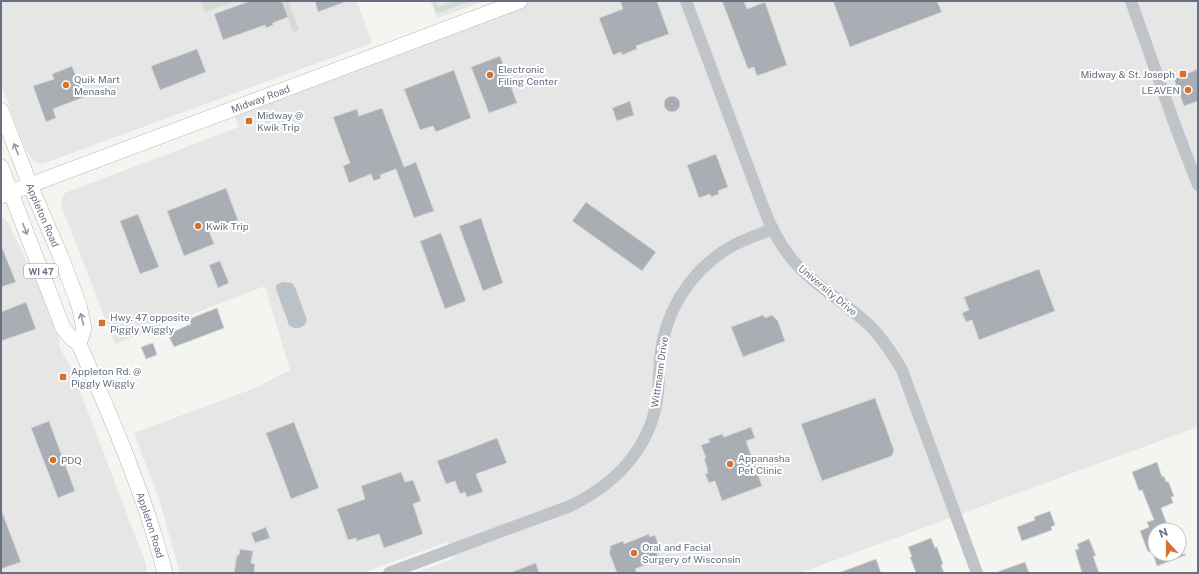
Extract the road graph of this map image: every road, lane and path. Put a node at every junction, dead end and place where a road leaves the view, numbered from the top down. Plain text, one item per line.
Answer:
1 (520, 1) edge
2 (686, 1) edge
3 (1131, 1) edge
4 (1, 110) edge
5 (1, 167) edge
6 (30, 185) junction
7 (1198, 185) edge
8 (6, 194) edge
9 (773, 229) junction
10 (79, 344) junction
11 (165, 573) edge
12 (389, 573) edge
13 (977, 573) edge

1 - 6 main road, Midway Road
2 - 9 street, University Drive
3 - 7 street
6 -> 4 main road, Appleton Road / WI 47
5 - 8 main road, Appleton Road / WI 47
6 - 8 main road, Midway Road
10 -> 6 main road, Appleton Road / WI 47
8 -> 10 main road, Appleton Road / WI 47
9 - 12 street, Wittmann Drive
9 - 13 street, University Drive
10 - 11 main road, Appleton Road / WI 47

